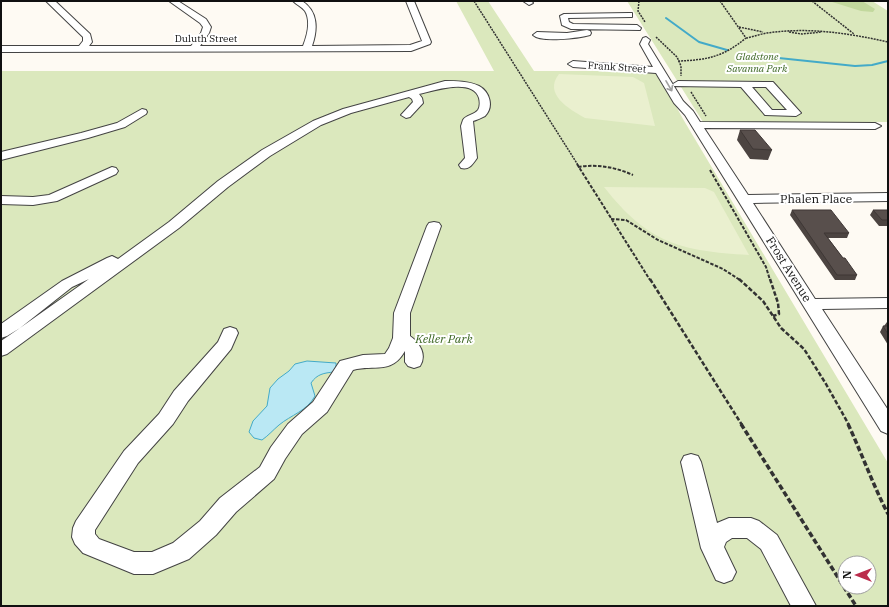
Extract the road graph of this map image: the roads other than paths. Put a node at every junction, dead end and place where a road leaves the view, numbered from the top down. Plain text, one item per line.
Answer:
1 (50, 1) edge
2 (173, 1) edge
3 (297, 1) edge
4 (410, 1) edge
5 (638, 29) junction
6 (537, 35) dead end
7 (650, 38) junction
8 (307, 48) junction
9 (1, 49) edge
10 (82, 49) junction
11 (194, 49) junction
12 (573, 64) dead end
13 (660, 70) junction
14 (682, 84) junction
15 (744, 84) junction
16 (411, 94) junction
17 (142, 112) dead end
18 (689, 112) junction
19 (406, 115) dead end
20 (697, 125) junction
21 (874, 126) dead end
22 (1, 156) edge
23 (465, 165) dead end
24 (112, 171) dead end
25 (888, 197) edge
26 (744, 199) junction
27 (1, 200) edge
28 (434, 226) dead end
29 (124, 261) junction
30 (888, 303) edge
31 (811, 304) junction
32 (1, 332) edge
33 (230, 333) dead end
34 (401, 339) junction
35 (1, 350) edge
36 (414, 362) dead end
37 (888, 426) edge
38 (691, 462) dead end
39 (712, 548) junction
40 (724, 572) dead end
41 (804, 606) edge

1 - 10 street
2 - 11 street
3 - 8 street
4 - 8 street, Duluth Street
5 - 5 street, Frost Avenue
5 - 6 street
5 - 7 street, Frost Avenue
7 - 13 street, Frost Avenue
7 - 14 street, Frost Avenue
8 - 11 street, Duluth Street
9 - 10 street, Duluth Street
10 - 11 street, Duluth Street
12 - 13 street, Frank Street
13 -> 18 street, Frost Avenue
14 - 15 street
14 - 18 street, Frost Avenue
15 - 15 street
16 - 19 street
16 - 23 street
16 - 29 street
17 - 22 street
18 - 20 street, Frost Avenue
20 - 21 street
20 - 26 street, Frost Avenue
24 - 27 street
25 - 26 street, Phalen Place
26 - 31 street, Frost Avenue
28 - 34 street
29 - 32 street
29 - 35 street
30 - 31 street
31 - 37 street, Frost Avenue
33 - 34 street
34 - 36 street
38 - 39 street
39 - 40 street
39 - 41 street

